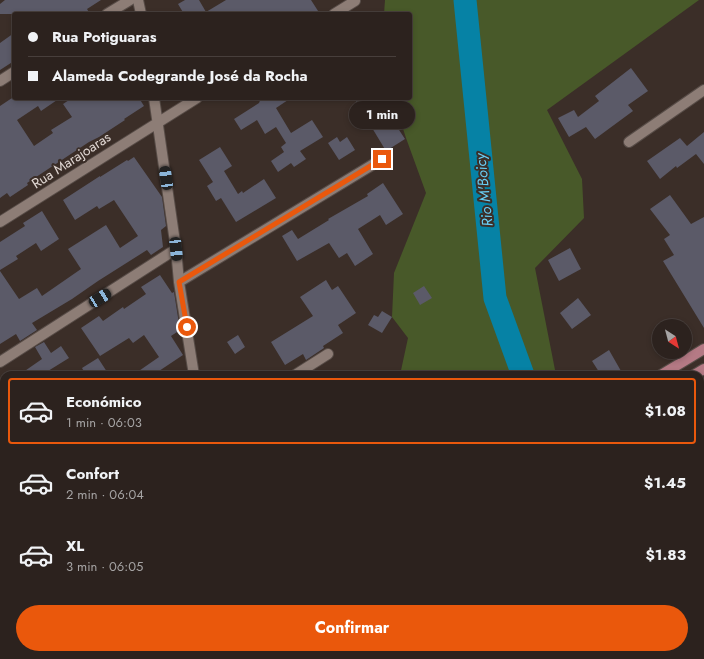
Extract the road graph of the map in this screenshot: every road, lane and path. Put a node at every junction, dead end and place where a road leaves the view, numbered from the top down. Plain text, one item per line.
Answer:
1 (130, 0) edge
2 (138, 0) edge
3 (355, 1) dead end
4 (110, 12) edge
5 (141, 12) edge
6 (337, 12) edge
7 (12, 73) edge
8 (0, 81) edge
9 (704, 90) edge
10 (154, 100) edge
11 (194, 100) edge
12 (157, 122) junction
13 (630, 142) dead end
14 (382, 159) dead end
15 (0, 222) edge
16 (176, 249) junction
17 (179, 282) junction
18 (704, 349) edge
19 (328, 354) dead end
20 (0, 362) edge
21 (192, 371) edge
22 (301, 371) edge
23 (668, 371) edge

1 - 4 street
2 - 5 street
3 - 6 street
7 - 8 street
9 - 13 street
10 - 12 street
11 - 12 street, Rua Marajoaras
12 - 15 street, Rua Marajoaras
12 - 16 street
14 - 17 street
16 - 17 street
16 - 20 street
17 - 21 street
18 - 23 main road
19 - 22 street

